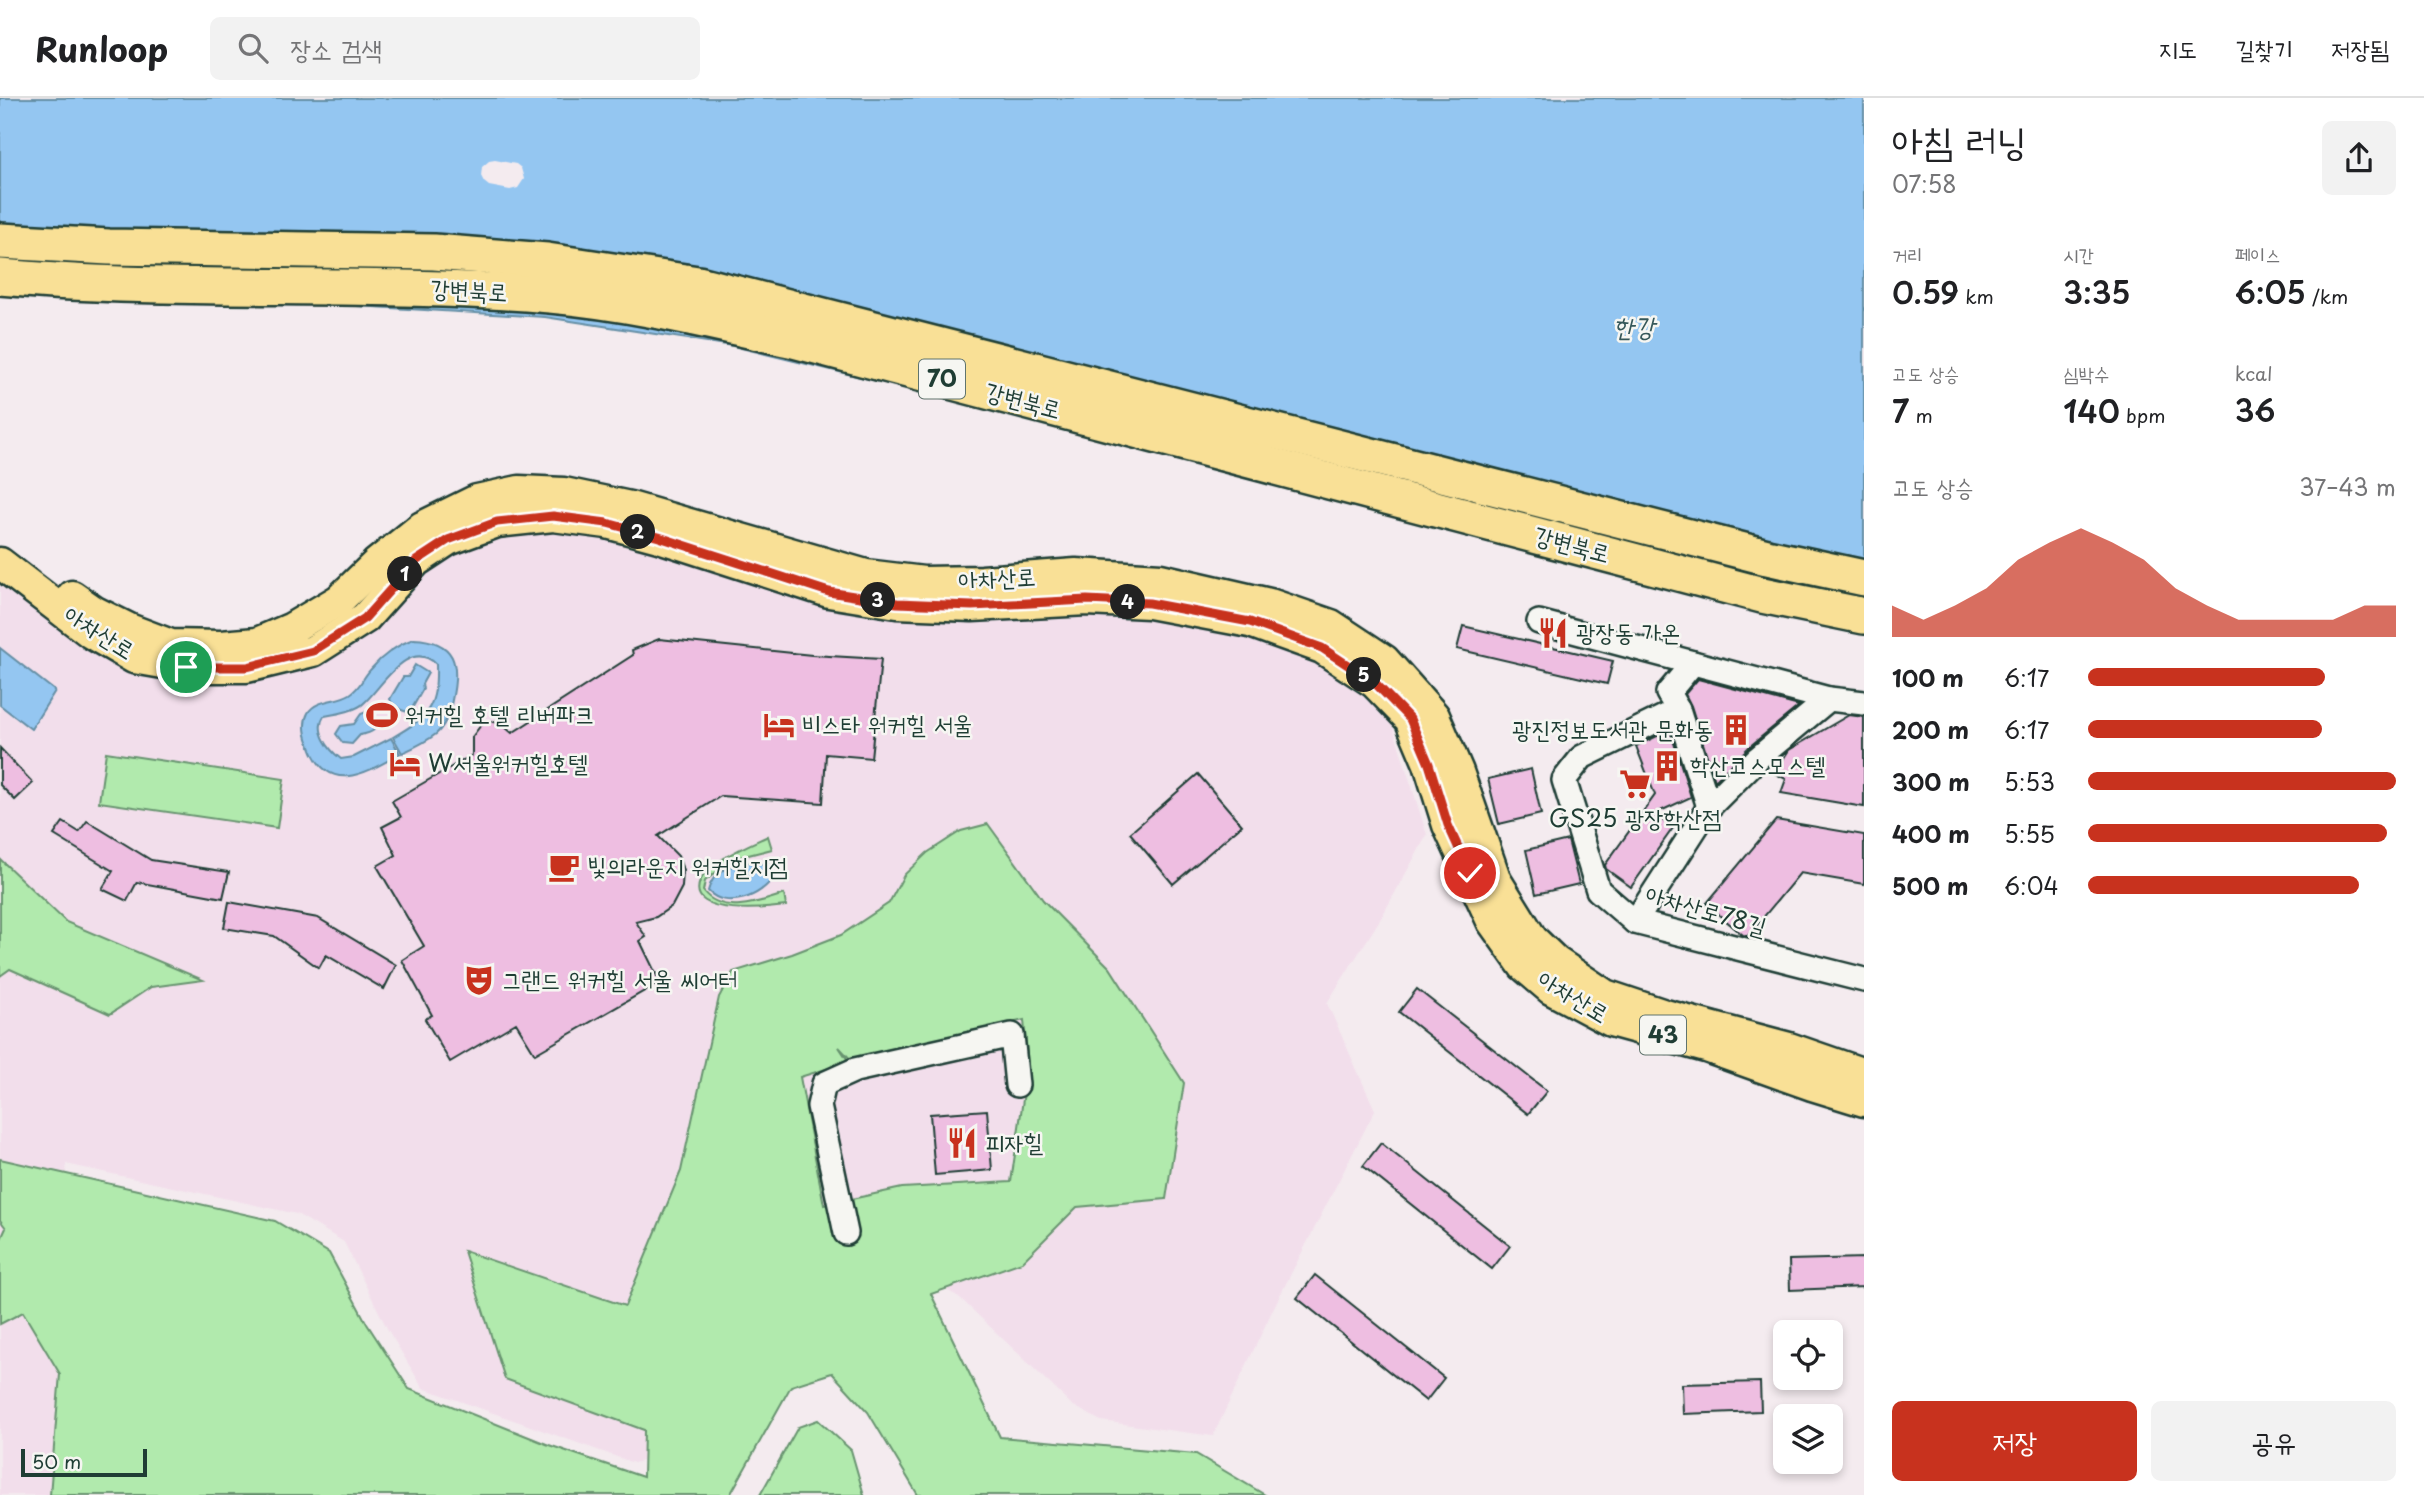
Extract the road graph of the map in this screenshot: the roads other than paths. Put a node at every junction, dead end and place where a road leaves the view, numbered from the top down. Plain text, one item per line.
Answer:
1 (0, 241) edge
2 (0, 277) edge
3 (0, 540) edge
4 (0, 563) edge
5 (1864, 578) edge
6 (1864, 615) edge
7 (1539, 622) dead end
8 (1693, 663) junction
9 (1829, 699) junction
10 (1864, 703) edge
11 (1678, 710) junction
12 (1709, 807) junction
13 (1635, 922) junction
14 (1864, 980) edge
15 (1864, 1074) edge
16 (1017, 1085) dead end
17 (1864, 1101) edge
18 (846, 1234) dead end

1 - 5 highway, 강변북로 / 70
2 - 6 highway, 강변북로 / 70
3 - 15 main road, 아차산로 / 43
4 - 17 main road, 아차산로 / 43
7 - 8 street
8 - 9 street
8 - 11 street
9 - 10 street
9 - 12 street
11 - 12 street
11 - 13 street, 아차산로78길
12 - 13 street
13 - 14 street, 아차산로78길
16 - 18 street

